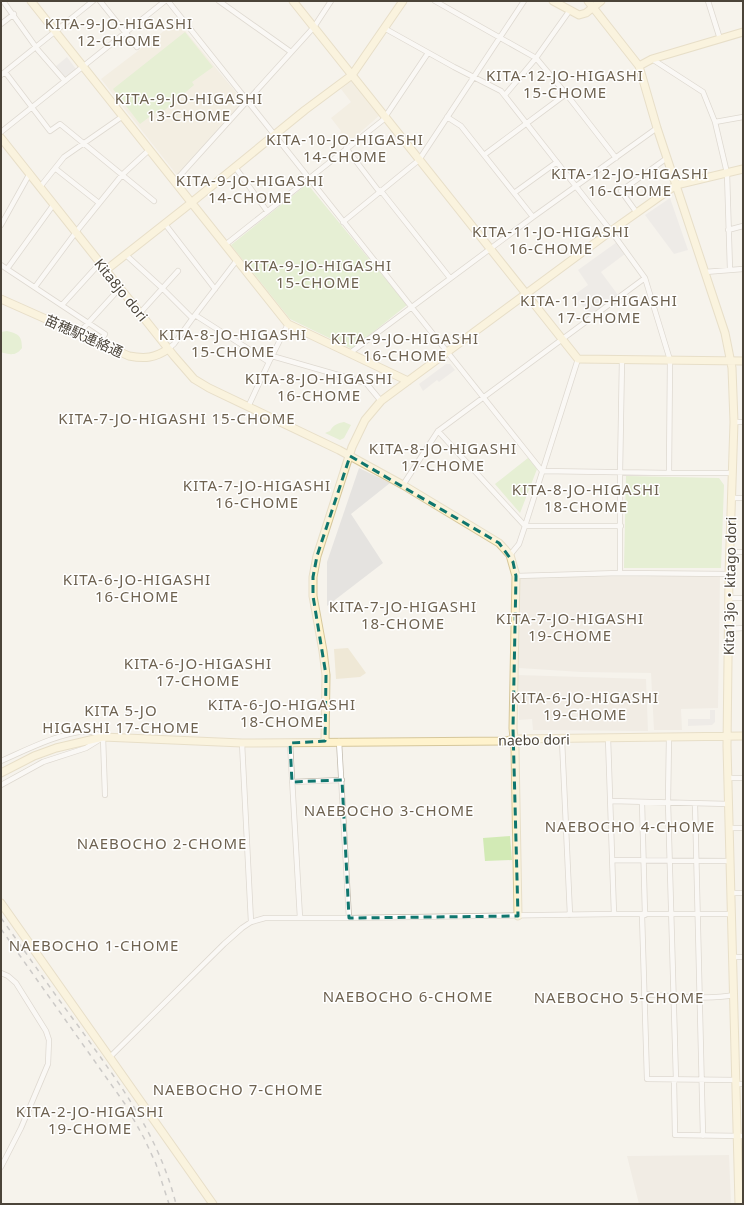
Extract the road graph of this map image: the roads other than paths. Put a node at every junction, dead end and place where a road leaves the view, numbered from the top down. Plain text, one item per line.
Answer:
1 (3, 1) edge
2 (31, 1) edge
3 (93, 1) edge
4 (100, 1) edge
5 (165, 1) edge
6 (168, 1) edge
7 (219, 1) edge
8 (293, 1) edge
9 (331, 1) edge
10 (403, 1) edge
11 (435, 1) edge
12 (524, 1) edge
13 (553, 1) edge
14 (588, 1) edge
15 (601, 1) edge
16 (708, 1) edge
17 (592, 8) junction
18 (570, 10) junction
19 (14, 14) junction
20 (1, 24) edge
21 (314, 27) junction
22 (384, 28) junction
23 (55, 32) junction
24 (125, 32) junction
25 (743, 32) edge
26 (500, 37) junction
27 (720, 39) junction
28 (36, 47) junction
29 (137, 47) dead end
30 (291, 52) junction
31 (428, 53) junction
32 (536, 58) junction
33 (652, 59) junction
34 (83, 66) junction
35 (639, 66) junction
36 (3, 73) edge
37 (352, 75) junction
38 (474, 78) junction
39 (65, 81) junction
40 (566, 94) junction
41 (505, 95) junction
42 (248, 101) junction
43 (32, 107) junction
44 (123, 116) junction
45 (385, 116) junction
46 (446, 117) junction
47 (743, 117) edge
48 (715, 122) junction
49 (527, 123) junction
50 (657, 128) junction
51 (1, 132) edge
52 (275, 135) junction
53 (1, 138) edge
54 (84, 143) junction
55 (346, 148) junction
56 (149, 150) junction
57 (484, 155) junction
58 (616, 158) junction
59 (667, 158) junction
60 (419, 160) junction
61 (557, 162) junction
62 (235, 167) junction
63 (56, 169) junction
64 (743, 169) edge
65 (30, 173) junction
66 (726, 173) junction
67 (122, 175) junction
68 (309, 178) junction
69 (175, 181) junction
70 (676, 185) junction
71 (576, 186) junction
72 (40, 187) junction
73 (381, 191) junction
74 (514, 193) junction
75 (154, 201) dead end
76 (99, 203) junction
77 (192, 203) junction
78 (54, 204) junction
79 (267, 211) junction
80 (637, 213) junction
81 (533, 217) junction
82 (343, 222) junction
83 (165, 224) junction
84 (1, 225) edge
85 (743, 226) edge
86 (728, 230) junction
87 (611, 231) junction
88 (76, 232) junction
89 (225, 245) junction
90 (490, 250) junction
91 (126, 255) junction
92 (237, 260) junction
93 (100, 262) junction
94 (1, 265) edge
95 (7, 269) junction
96 (743, 269) edge
97 (106, 270) junction
98 (730, 270) junction
99 (178, 271) dead end
100 (705, 272) junction
101 (450, 278) junction
102 (645, 278) junction
103 (35, 287) junction
104 (120, 288) junction
105 (162, 288) junction
106 (215, 289) junction
107 (526, 294) junction
108 (1, 299) edge
109 (62, 305) junction
110 (411, 307) junction
111 (140, 313) junction
112 (193, 316) junction
113 (88, 323) junction
114 (288, 324) junction
115 (79, 333) junction
116 (562, 339) junction
117 (100, 343) junction
118 (168, 349) junction
119 (447, 352) junction
120 (350, 353) junction
121 (272, 356) junction
122 (578, 359) junction
123 (622, 359) junction
124 (670, 360) junction
125 (731, 361) junction
126 (743, 361) edge
127 (269, 362) junction
128 (408, 381) junction
129 (483, 397) junction
130 (381, 401) junction
131 (248, 407) junction
132 (734, 422) junction
133 (743, 422) edge
134 (438, 431) junction
135 (350, 456) junction
136 (542, 471) junction
137 (620, 473) junction
138 (668, 473) junction
139 (732, 473) junction
140 (403, 485) junction
141 (731, 498) junction
142 (743, 498) edge
143 (525, 526) junction
144 (621, 526) junction
145 (730, 552) junction
146 (743, 552) edge
147 (510, 555) junction
148 (620, 573) junction
149 (729, 574) junction
150 (516, 576) junction
151 (729, 598) junction
152 (743, 598) edge
153 (743, 628) edge
154 (729, 629) junction
155 (727, 736) junction
156 (743, 736) edge
157 (103, 737) junction
158 (608, 738) junction
159 (669, 738) junction
160 (514, 740) junction
161 (562, 740) junction
162 (325, 741) junction
163 (339, 741) junction
164 (242, 743) junction
165 (290, 743) junction
166 (1, 762) edge
167 (1, 773) edge
168 (728, 778) junction
169 (743, 778) edge
170 (342, 780) junction
171 (292, 782) junction
172 (1, 785) edge
173 (106, 795) dead end
174 (611, 801) junction
175 (642, 802) junction
176 (668, 802) junction
177 (695, 804) junction
178 (728, 804) junction
179 (729, 828) junction
180 (743, 828) edge
181 (613, 860) junction
182 (643, 860) junction
183 (670, 861) junction
184 (696, 862) junction
185 (730, 862) junction
186 (731, 893) junction
187 (743, 893) edge
188 (1, 903) edge
189 (614, 914) junction
190 (672, 914) junction
191 (698, 914) junction
192 (732, 914) junction
193 (570, 915) junction
194 (643, 915) junction
195 (518, 916) junction
196 (300, 918) junction
197 (349, 918) junction
198 (251, 922) junction
199 (733, 957) junction
200 (743, 957) edge
201 (1, 973) edge
202 (644, 994) junction
203 (734, 995) junction
204 (674, 996) junction
205 (700, 997) junction
206 (735, 1018) junction
207 (743, 1018) edge
208 (110, 1057) junction
209 (675, 1080) junction
210 (702, 1080) junction
211 (739, 1083) edge
212 (704, 1136) junction
213 (740, 1136) edge
214 (1, 1167) edge
215 (213, 1204) edge
216 (739, 1204) edge

1 - 19 street
2 - 23 street
3 - 23 street
4 - 24 street
5 - 24 street
6 - 42 street
7 - 30 street
8 - 21 street
9 - 21 street
10 - 22 street
11 - 26 street
12 - 26 street
13 - 18 street
14 - 17 street, Kita13jo・kitago dori
15 - 17 street
16 - 27 street
17 - 18 street
17 - 35 street, Kita13jo・kitago dori
18 - 32 street
19 - 20 street
19 - 28 street
21 - 30 street
21 - 37 street
22 - 31 street
22 - 37 street
23 - 28 street
23 - 34 street
24 - 29 street
24 - 34 street
25 - 27 street
26 - 32 street
26 - 38 street
27 - 33 street
28 - 36 street
28 - 39 street
30 - 42 street
31 - 38 street
31 - 45 street
32 - 40 street
32 - 41 street
33 - 35 street
33 - 48 street
34 - 39 street
34 - 44 street
35 - 50 street, Kita13jo・kitago dori
36 - 43 street
37 - 45 street
37 - 52 street
38 - 41 street
38 - 46 street
39 - 43 street
40 - 49 street
40 - 58 street
41 - 49 street
42 - 52 street
42 - 69 street
43 - 51 street
43 - 54 street
44 - 54 street
44 - 56 street
45 - 55 street
45 - 60 street
46 - 57 street
46 - 60 street
47 - 48 street
48 - 66 street
49 - 57 street
49 - 61 street
50 - 58 street
50 - 59 street, Kita13jo・kitago dori
52 - 62 street
52 - 68 street
53 - 65 street, Kita8jo dori
54 - 63 street
54 - 67 street
55 - 68 street
55 - 73 street
56 - 67 street
56 - 69 street
57 - 74 street
58 - 71 street
59 - 70 street, Kita13jo・kitago dori
59 - 80 street
60 - 73 street
60 - 90 street
61 - 71 street
61 - 74 street
62 - 77 street
62 - 79 street
63 - 72 street
63 - 76 street
64 - 66 street
65 - 72 street, Kita8jo dori
65 - 84 street
66 - 70 street
66 - 86 street
67 - 75 street
67 - 76 street
68 - 79 street
68 - 82 street
69 - 77 street
70 - 80 street
70 - 100 street, Kita13jo・kitago dori
71 - 81 street
71 - 87 street
72 - 78 street, Kita8jo dori
73 - 82 street
73 - 101 street
74 - 81 street
76 - 88 street
77 - 83 street
77 - 89 street
78 - 88 street, Kita8jo dori
78 - 95 street
79 - 89 street
80 - 87 street
81 - 90 street
82 - 110 street
83 - 91 street
83 - 106 street
85 - 86 street
86 - 98 street
87 - 102 street
87 - 107 street
88 - 93 street, Kita8jo dori
88 - 103 street
89 - 92 street
90 - 101 street
90 - 107 street
91 - 97 street
91 - 105 street
92 - 106 street
92 - 114 street
93 - 97 street, Kita8jo dori
93 - 109 street
94 - 95 street
95 - 103 street
96 - 98 street
97 - 104 street, Kita8jo dori
98 - 100 street
99 - 105 street
100 - 125 street, Kita13jo・kitago dori
101 - 110 street
102 - 116 street
102 - 124 street
103 - 109 street
104 - 111 street, Kita8jo dori
104 - 113 street
105 - 111 street
105 - 112 street
106 - 112 street
107 - 116 street
107 - 119 street
108 - 115 street, 苗穂駅連絡通
109 - 113 street
110 - 119 street
110 - 120 street
111 - 118 street, Kita8jo dori
112 - 118 street
112 - 127 street
113 - 115 street
113 - 117 street
114 - 120 street
114 - 121 street
115 - 117 street, 苗穂駅連絡通
116 - 122 street
116 - 129 street
117 - 118 street, 苗穂駅連絡通
118 - 131 street, Kita8jo dori
119 - 128 street
119 - 129 street
120 - 128 street
121 - 127 street
121 - 130 street
122 - 123 street
122 - 136 street
123 - 124 street
123 - 137 street
124 - 125 street
124 - 138 street
125 - 126 street
125 - 132 street, Kita13jo・kitago dori
127 - 131 street
128 - 130 street
129 - 134 street
129 - 136 street
130 - 135 street
131 - 135 street, Kita8jo dori
132 - 133 street
132 - 139 street, Kita13jo・kitago dori
134 - 140 street
134 - 143 street
135 - 140 street, Kita8jo dori
135 - 162 street
136 - 137 street
136 - 143 street
137 - 138 street
137 - 144 street
138 - 139 street
139 - 141 street, Kita13jo・kitago dori
140 - 147 street, Kita8jo dori
141 - 142 street
141 - 145 street, Kita13jo・kitago dori
143 - 144 street
143 - 147 street
144 - 148 street
145 - 146 street
145 - 149 street, Kita13jo・kitago dori
147 - 150 street
148 - 149 street
148 - 150 street
149 - 151 street, Kita13jo・kitago dori
150 - 160 street
151 - 152 street
151 - 154 street, Kita13jo・kitago dori
153 - 154 street
154 - 155 street, Kita13jo・kitago dori
155 - 156 street, naebo dori
155 - 159 street, naebo dori
155 - 168 street, Kita13jo・kitago dori
157 - 164 street, naebo dori
157 - 166 street
157 - 167 street, naebo dori
157 - 172 street
157 - 173 street
158 - 159 street, naebo dori
158 - 161 street, naebo dori
158 - 174 street
159 - 176 street
160 - 161 street, naebo dori
160 - 163 street, naebo dori
160 - 195 street
161 - 193 street
162 - 163 street, naebo dori
162 - 165 street, naebo dori
163 - 170 street
164 - 165 street, naebo dori
164 - 198 street
165 - 171 street
168 - 169 street
168 - 178 street, Kita13jo・kitago dori
170 - 171 street
170 - 197 street
171 - 196 street
174 - 175 street
174 - 181 street
175 - 176 street
175 - 182 street
176 - 177 street
176 - 183 street
177 - 178 street
177 - 184 street
178 - 179 street, Kita13jo・kitago dori
179 - 180 street
179 - 185 street, Kita13jo・kitago dori
181 - 182 street
181 - 189 street
182 - 183 street
182 - 194 street
183 - 184 street
183 - 190 street
184 - 185 street
184 - 191 street
185 - 186 street, Kita13jo・kitago dori
186 - 187 street
186 - 192 street, Kita13jo・kitago dori
188 - 208 street
189 - 193 street
189 - 194 street
190 - 191 street
190 - 194 street
190 - 204 street
191 - 192 street
191 - 205 street
192 - 199 street, Kita13jo・kitago dori
193 - 195 street
194 - 202 street
195 - 197 street
196 - 197 street
196 - 198 street
198 - 208 street
199 - 200 street
199 - 203 street, Kita13jo・kitago dori
201 - 214 street
202 - 204 street
202 - 209 street
203 - 205 street
203 - 206 street, Kita13jo・kitago dori
204 - 205 street
204 - 209 street
205 - 210 street
206 - 207 street
206 - 211 street, Kita13jo・kitago dori
208 - 215 street
209 - 210 street
209 - 212 street
210 - 211 street
210 - 212 street
211 - 213 street, Kita13jo・kitago dori
212 - 213 street
213 - 216 street, Kita13jo・kitago dori

